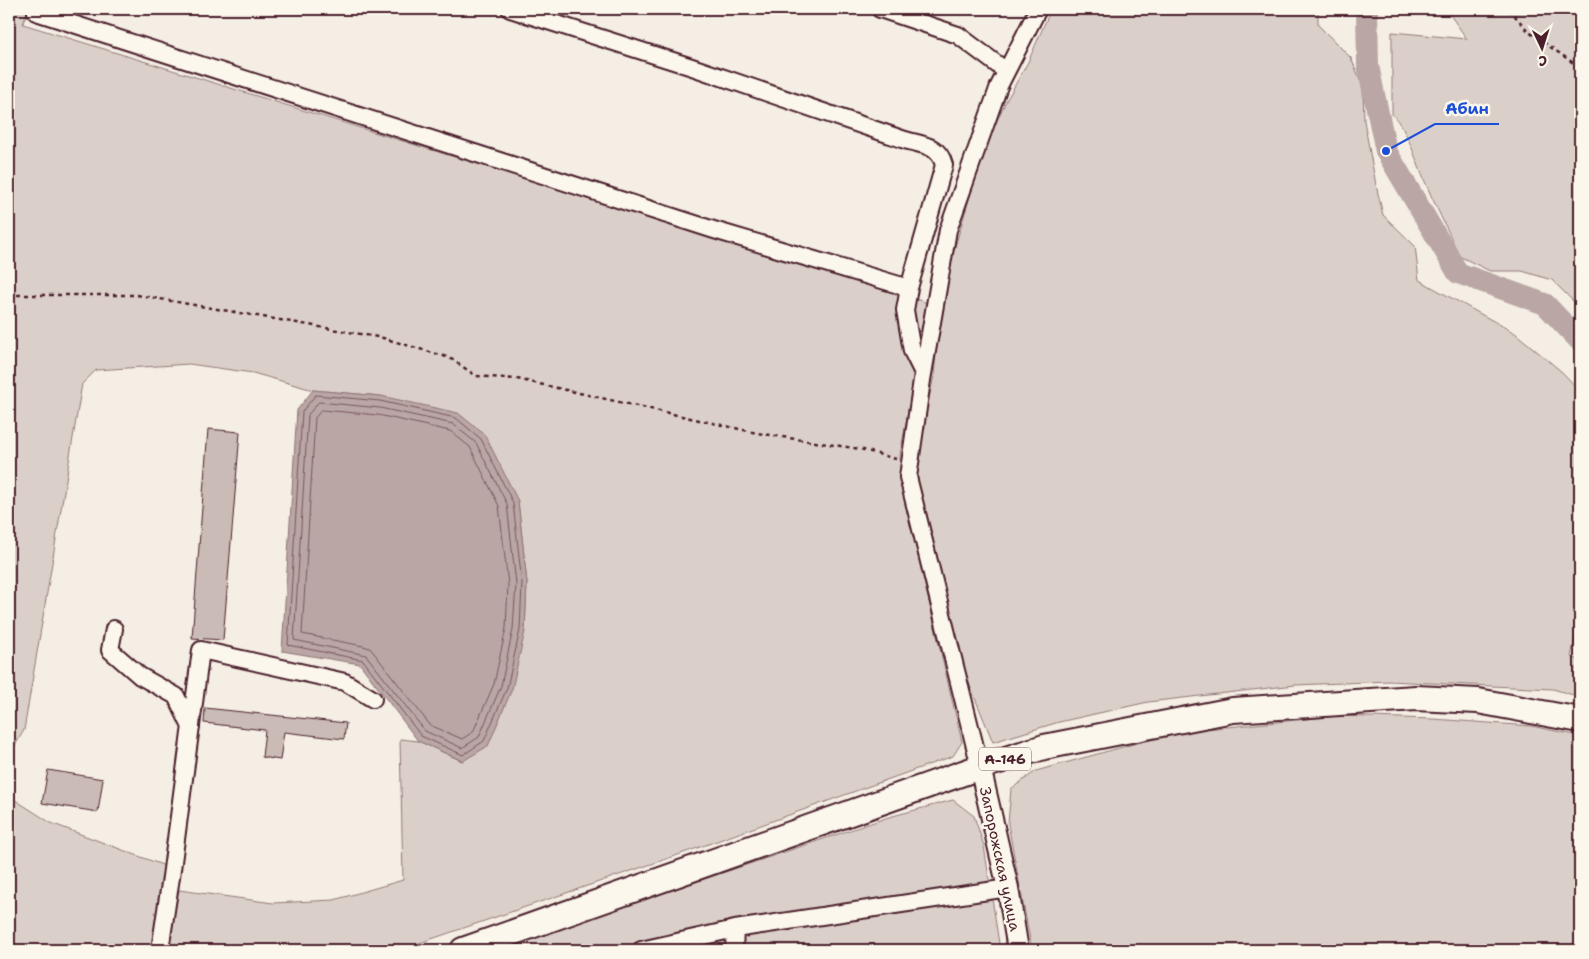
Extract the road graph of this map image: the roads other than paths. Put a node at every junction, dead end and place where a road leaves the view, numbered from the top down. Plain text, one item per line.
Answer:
1 (510, 9) edge
2 (880, 9) edge
3 (1038, 9) edge
4 (36, 12) dead end
5 (1006, 71) junction
6 (909, 288) junction
7 (923, 373) junction
8 (114, 628) dead end
9 (373, 699) dead end
10 (1577, 719) edge
11 (191, 727) junction
12 (980, 767) junction
13 (1008, 888) junction
14 (736, 929) junction
15 (160, 950) edge
16 (463, 950) edge
17 (641, 950) edge
18 (734, 950) edge
19 (1018, 950) edge

1 - 6 street
2 - 5 street
3 - 5 street
4 - 6 street
5 - 7 street
6 - 7 street
7 - 12 street
8 - 11 street
9 - 11 street
10 - 12 highway, А-146
11 - 15 street
12 - 13 main road, Запорожская улица
12 - 16 highway, А-146
13 - 14 street
13 - 19 main road, Запорожская улица
14 - 17 street
14 - 18 street

